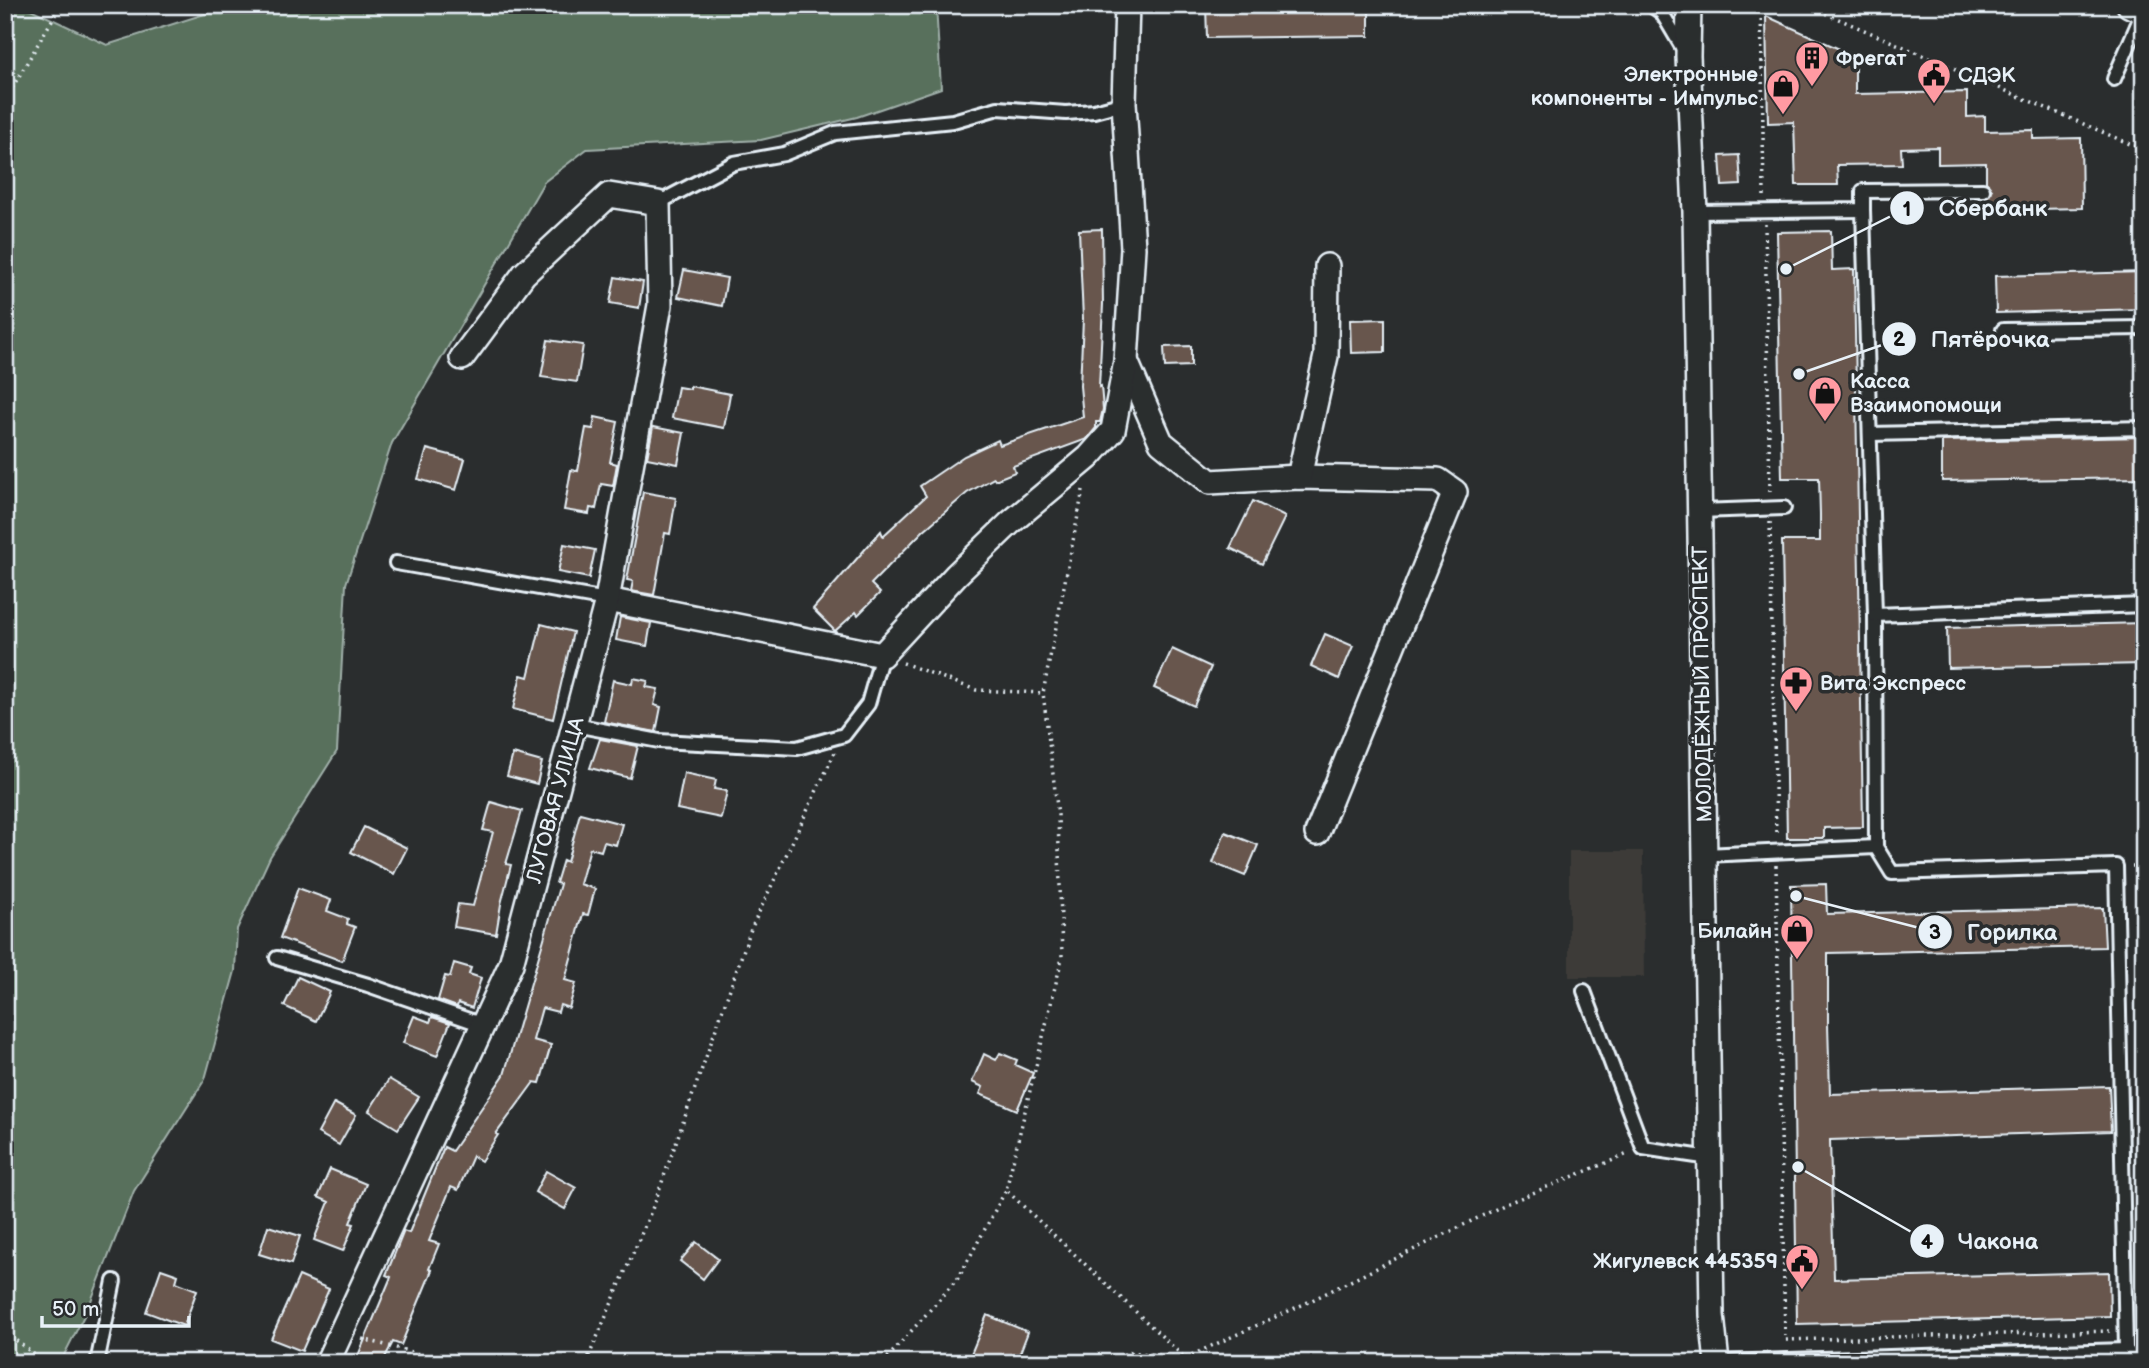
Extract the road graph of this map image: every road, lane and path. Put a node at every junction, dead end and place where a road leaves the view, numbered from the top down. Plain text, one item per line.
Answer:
1 (61, 5) edge
2 (1127, 5) edge
3 (1651, 5) edge
4 (1689, 5) edge
5 (1761, 5) edge
6 (1806, 5) edge
7 (2129, 5) edge
8 (2144, 12) edge
9 (1688, 56) junction
10 (2114, 79) dead end
11 (5, 100) edge
12 (1124, 103) junction
13 (2144, 150) edge
14 (1983, 190) dead end
15 (658, 203) junction
16 (1863, 210) junction
17 (1765, 211) junction
18 (1695, 212) junction
19 (1327, 266) dead end
20 (2144, 328) edge
21 (2003, 330) dead end
22 (463, 358) dead end
23 (1126, 362) junction
24 (2144, 428) edge
25 (1870, 434) junction
26 (1089, 457) junction
27 (1299, 477) junction
28 (1770, 508) junction
29 (1784, 508) dead end
30 (1699, 511) junction
31 (396, 563) dead end
32 (607, 600) junction
33 (2144, 605) edge
34 (1875, 615) junction
35 (882, 655) junction
36 (1043, 693) junction
37 (575, 725) junction
38 (844, 734) junction
39 (1317, 833) dead end
40 (1877, 847) junction
41 (1776, 852) junction
42 (1705, 855) junction
43 (277, 958) dead end
44 (1584, 991) dead end
45 (483, 1025) junction
46 (1643, 1148) junction
47 (1710, 1157) junction
48 (1006, 1189) junction
49 (114, 1281) dead end
50 (2126, 1331) junction
51 (5, 1332) edge
52 (342, 1333) junction
53 (2126, 1350) junction
54 (1185, 1358) junction
55 (1944, 1359) edge
56 (1855, 1361) edge
57 (1717, 1362) edge
58 (2141, 1362) edge
59 (45, 1363) edge
60 (97, 1363) edge
61 (327, 1363) edge
62 (454, 1363) edge
63 (586, 1363) edge
64 (883, 1363) edge
65 (1104, 1363) edge
66 (1197, 1363) edge

1 - 11 path
2 - 12 street
3 - 9 lane
4 - 9 street, МОЛОДЁЖНЫЙ ПРОСПЕКТ
5 - 17 path
6 - 13 path
7 - 8 street
8 - 10 lane
9 - 18 street, МОЛОДЁЖНЫЙ ПРОСПЕКТ
12 - 15 lane
12 - 23 street
14 - 16 lane
15 - 22 street
15 - 32 street, ЛУГОВАЯ УЛИЦА
16 - 17 lane
16 - 25 lane
17 - 18 lane
17 - 28 path
18 - 30 street, МОЛОДЁЖНЫЙ ПРОСПЕКТ
19 - 27 street
20 - 21 lane
23 - 26 street
23 - 27 street
24 - 25 lane
25 - 34 lane
26 - 35 street
26 - 36 path
27 - 39 street
28 - 29 lane
28 - 30 lane
28 - 41 path
30 - 42 street, МОЛОДЁЖНЫЙ ПРОСПЕКТ
31 - 32 lane
32 - 35 street
32 - 37 street, ЛУГОВАЯ УЛИЦА
33 - 34 lane
34 - 40 lane
35 - 36 path
35 - 38 lane
36 - 48 path
37 - 38 lane
37 - 45 street, ЛУГОВАЯ УЛИЦА
38 - 63 path
40 - 41 lane
40 - 50 lane
41 - 42 lane
41 - 50 path
42 - 47 street, МОЛОДЁЖНЫЙ ПРОСПЕКТ
43 - 45 lane
44 - 46 lane
45 - 52 street, ЛУГОВАЯ УЛИЦА
46 - 47 lane
46 - 54 path
47 - 57 street, МОЛОДЁЖНЫЙ ПРОСПЕКТ
48 - 54 path
48 - 64 path
49 - 60 lane
50 - 53 lane
51 - 59 path
52 - 61 street, ЛУГОВАЯ УЛИЦА
52 - 62 path
53 - 55 lane
53 - 58 lane
54 - 65 path
54 - 66 path
55 - 56 lane
56 - 57 lane

